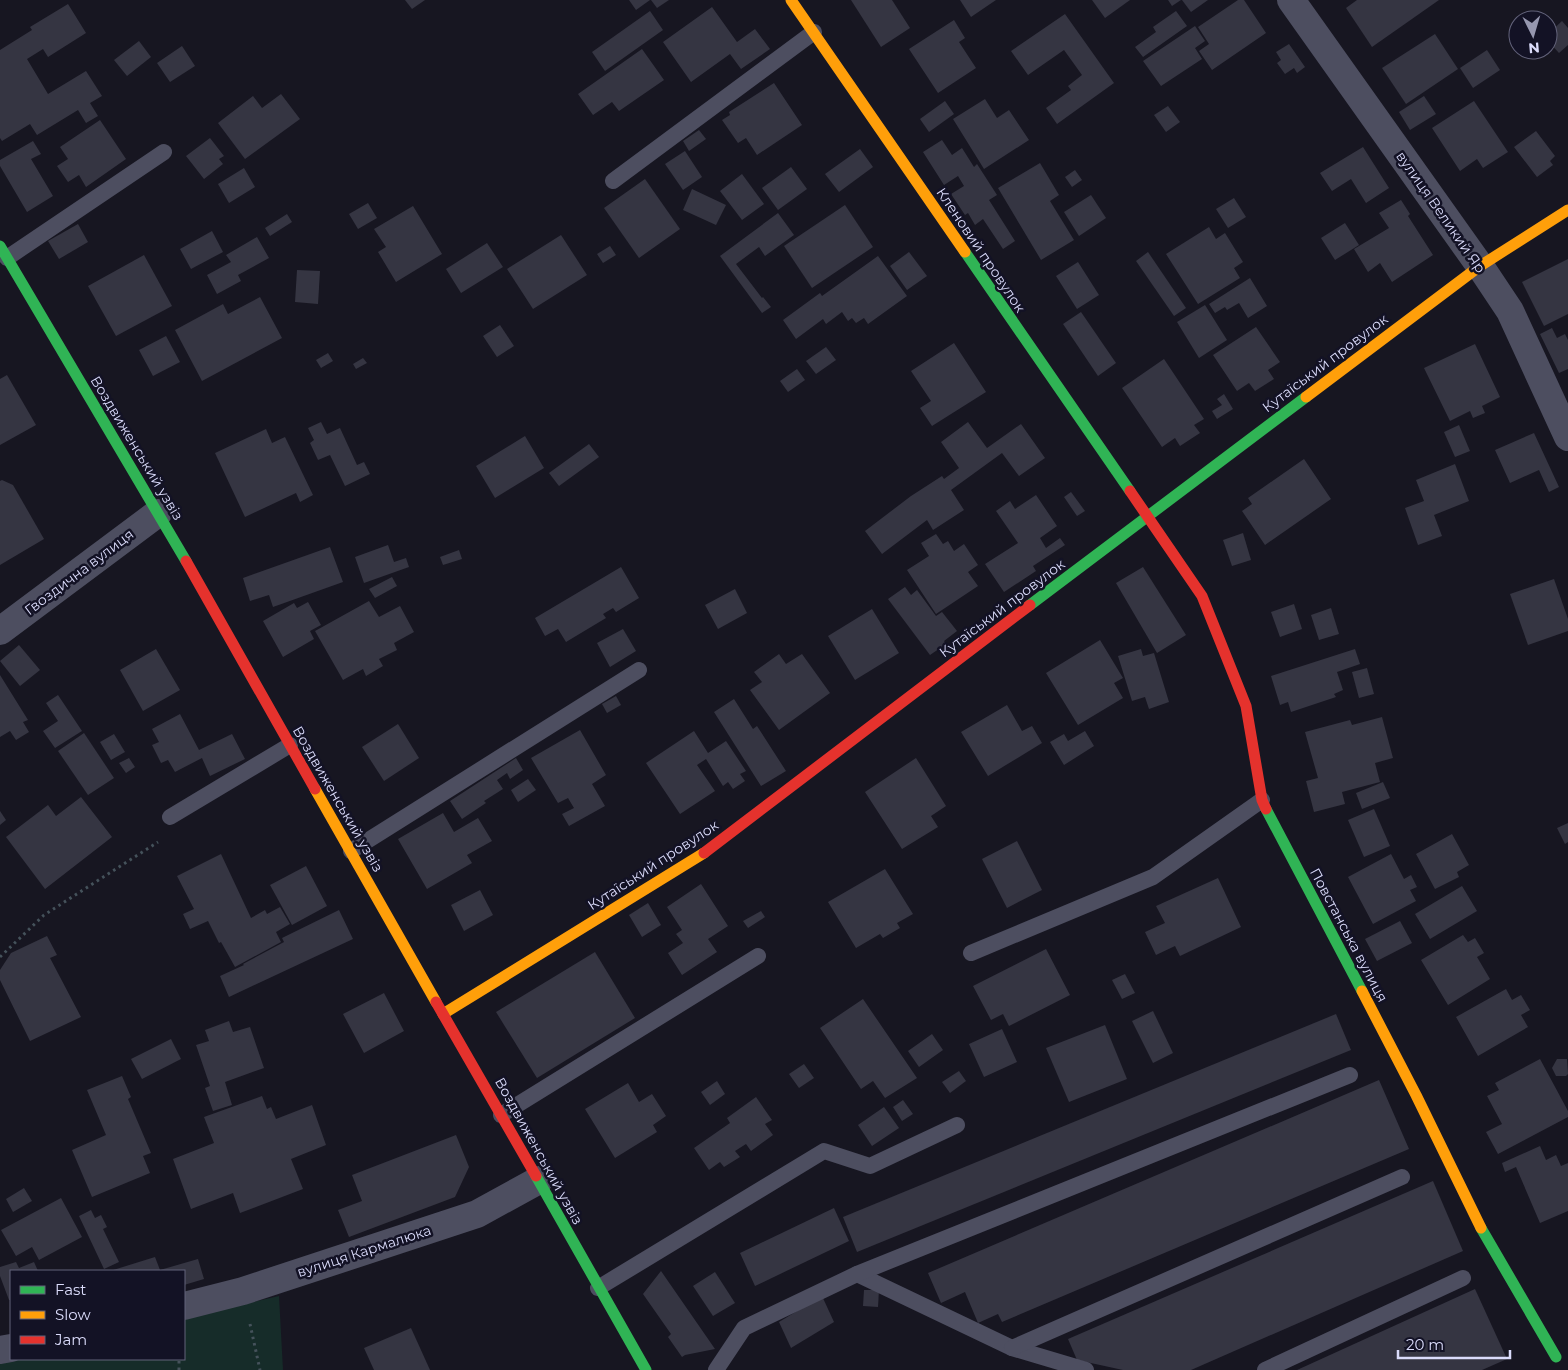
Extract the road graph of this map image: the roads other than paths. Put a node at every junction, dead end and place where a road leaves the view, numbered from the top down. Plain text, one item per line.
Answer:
1 (791, 0) edge
2 (1291, 0) edge
3 (814, 32) junction
4 (164, 152) dead end
5 (612, 181) dead end
6 (1568, 210) edge
7 (4, 252) edge
8 (1480, 266) junction
9 (1568, 437) edge
10 (158, 513) junction
11 (1148, 515) junction
12 (0, 631) edge
13 (639, 670) dead end
14 (290, 745) junction
15 (1262, 800) junction
16 (170, 817) road end
17 (350, 851) junction
18 (971, 953) dead end
19 (758, 956) dead end
20 (444, 1014) junction
21 (1350, 1075) dead end
22 (502, 1115) junction
23 (957, 1125) dead end
24 (1402, 1177) dead end
25 (539, 1180) junction
26 (857, 1274) junction
27 (1463, 1278) dead end
28 (598, 1288) junction
29 (185, 1306) edge
30 (1012, 1348) junction
31 (1556, 1357) dead end
32 (646, 1370) edge
33 (716, 1370) edge
34 (1086, 1370) edge
35 (1266, 1370) edge

1 - 3 street, Кленовий провулок
2 - 8 street, вулиця Великий Яр
3 - 5 lane
3 - 11 street, Кленовий провулок
4 - 7 lane
6 - 8 street, Кутаїський провулок
7 - 10 street, Воздвиженський узвіз
8 - 9 street, вулиця Великий Яр
8 - 11 street, Кутаїський провулок
10 - 12 street, Гвоздична вулиця
10 - 14 street, Воздвиженський узвіз
11 - 15 street, Повстанська вулиця
11 - 20 street, Кутаїський провулок
13 - 17 lane
14 - 16 lane
14 - 17 street, Воздвиженський узвіз
15 - 18 lane
15 - 31 street, Повстанська вулиця
17 - 20 street, Воздвиженський узвіз
19 - 22 lane
20 - 22 street, Воздвиженський узвіз
21 - 26 lane
22 - 25 street, Воздвиженський узвіз
23 - 28 lane
24 - 30 lane
25 - 28 street, Воздвиженський узвіз
25 - 29 street, вулиця Кармалюка
26 - 30 lane
26 - 33 lane
27 - 35 lane
28 - 32 street, Воздвиженський узвіз
30 - 34 lane

